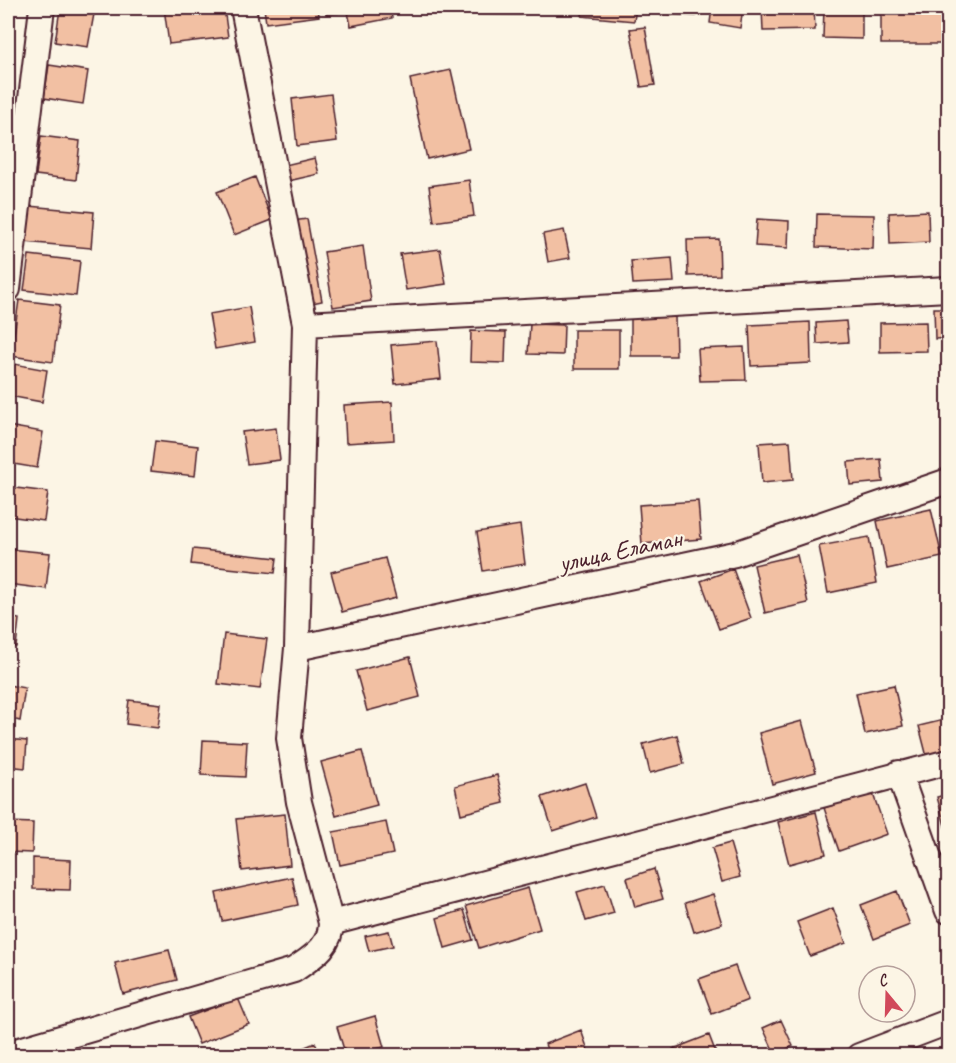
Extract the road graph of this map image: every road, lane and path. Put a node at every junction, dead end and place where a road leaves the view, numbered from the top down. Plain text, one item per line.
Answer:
1 (42, 8) edge
2 (243, 8) edge
3 (8, 289) edge
4 (948, 289) edge
5 (304, 324) junction
6 (948, 481) edge
7 (297, 648) junction
8 (948, 762) edge
9 (899, 773) junction
10 (948, 911) edge
11 (331, 923) junction
12 (948, 1022) edge
13 (14, 1046) edge
14 (859, 1056) edge

1 - 3 street
2 - 5 street
4 - 5 street
5 - 7 street
6 - 7 street, улица Еламан
7 - 11 street
8 - 9 street
9 - 10 street
9 - 11 street
11 - 13 street
12 - 14 street

